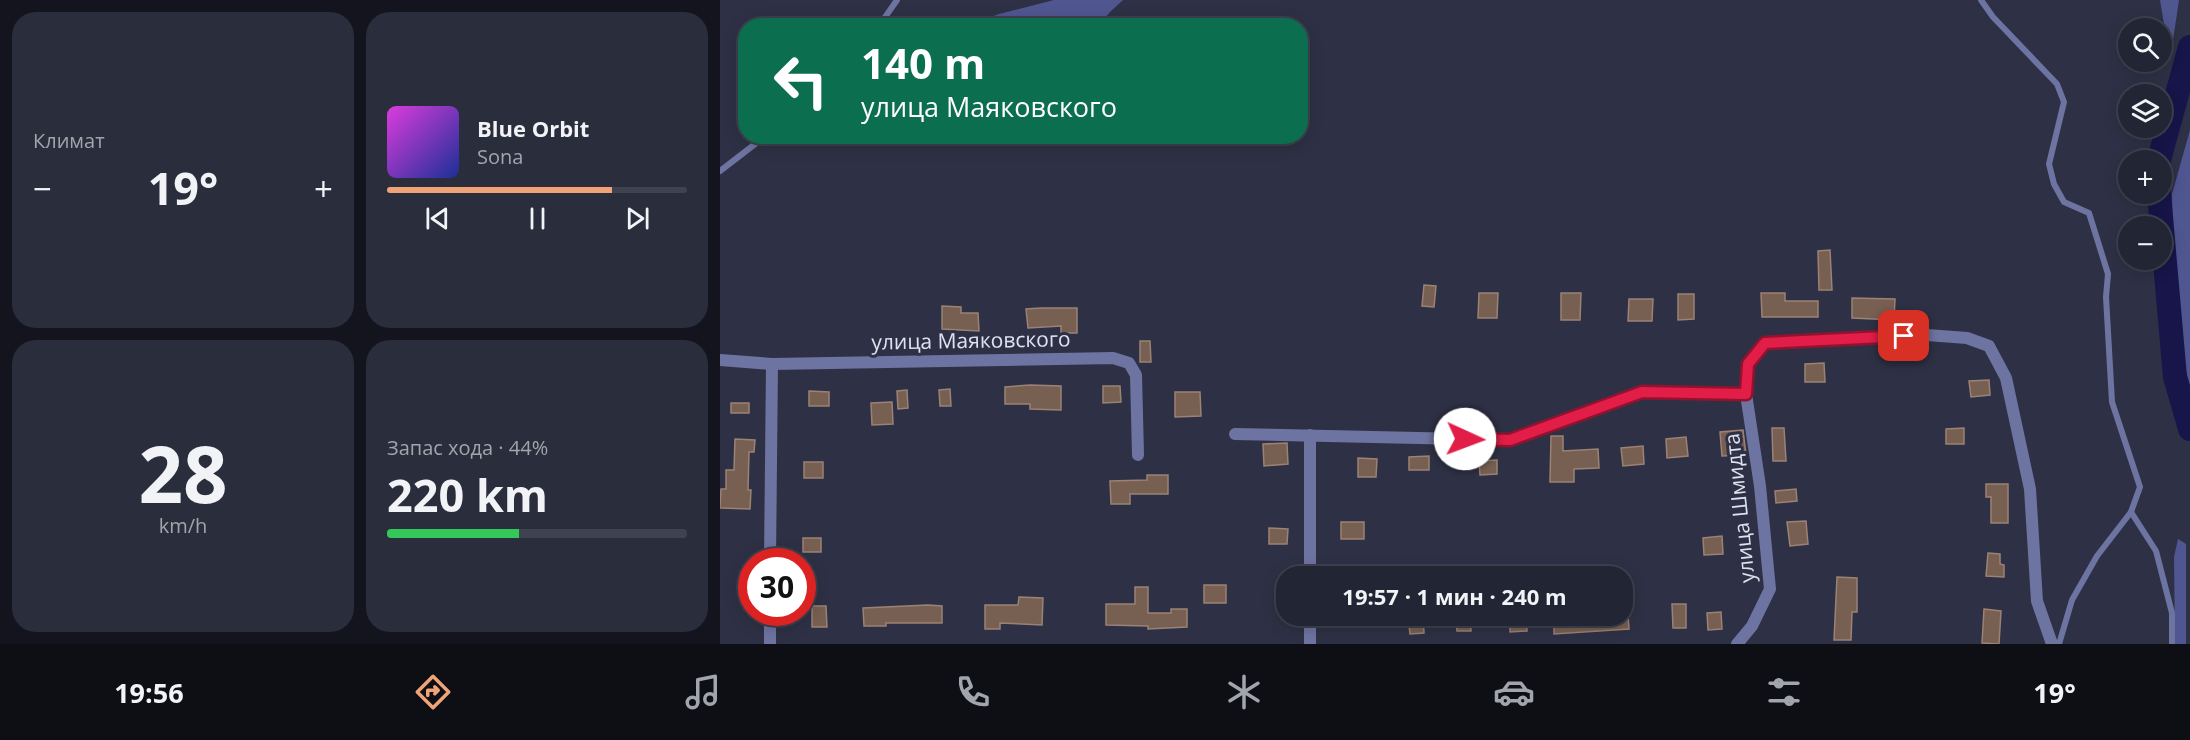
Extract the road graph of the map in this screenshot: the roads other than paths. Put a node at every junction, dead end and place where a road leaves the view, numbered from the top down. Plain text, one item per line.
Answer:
1 (897, 0) edge
2 (1981, 0) edge
3 (885, 18) edge
4 (755, 144) edge
5 (720, 171) edge
6 (720, 360) edge
7 (772, 364) junction
8 (1746, 394) junction
9 (1235, 434) dead end
10 (1310, 435) junction
11 (1138, 455) dead end
12 (2131, 512) junction
13 (770, 548) edge
14 (1310, 566) edge
15 (770, 626) edge
16 (1310, 626) edge
17 (770, 644) edge
18 (1310, 644) edge
19 (1737, 644) edge
20 (2052, 644) edge
21 (2059, 644) edge
22 (2172, 644) edge

1 - 3 lane
2 - 12 lane
4 - 5 lane
6 - 7 street, улица Маяковского
7 - 11 street, улица Маяковского
7 - 13 street
8 - 10 street
8 - 19 street, улица Шмидта
8 - 20 street
9 - 10 street
10 - 14 street
12 - 21 lane
12 - 22 lane
15 - 17 street
16 - 18 street

